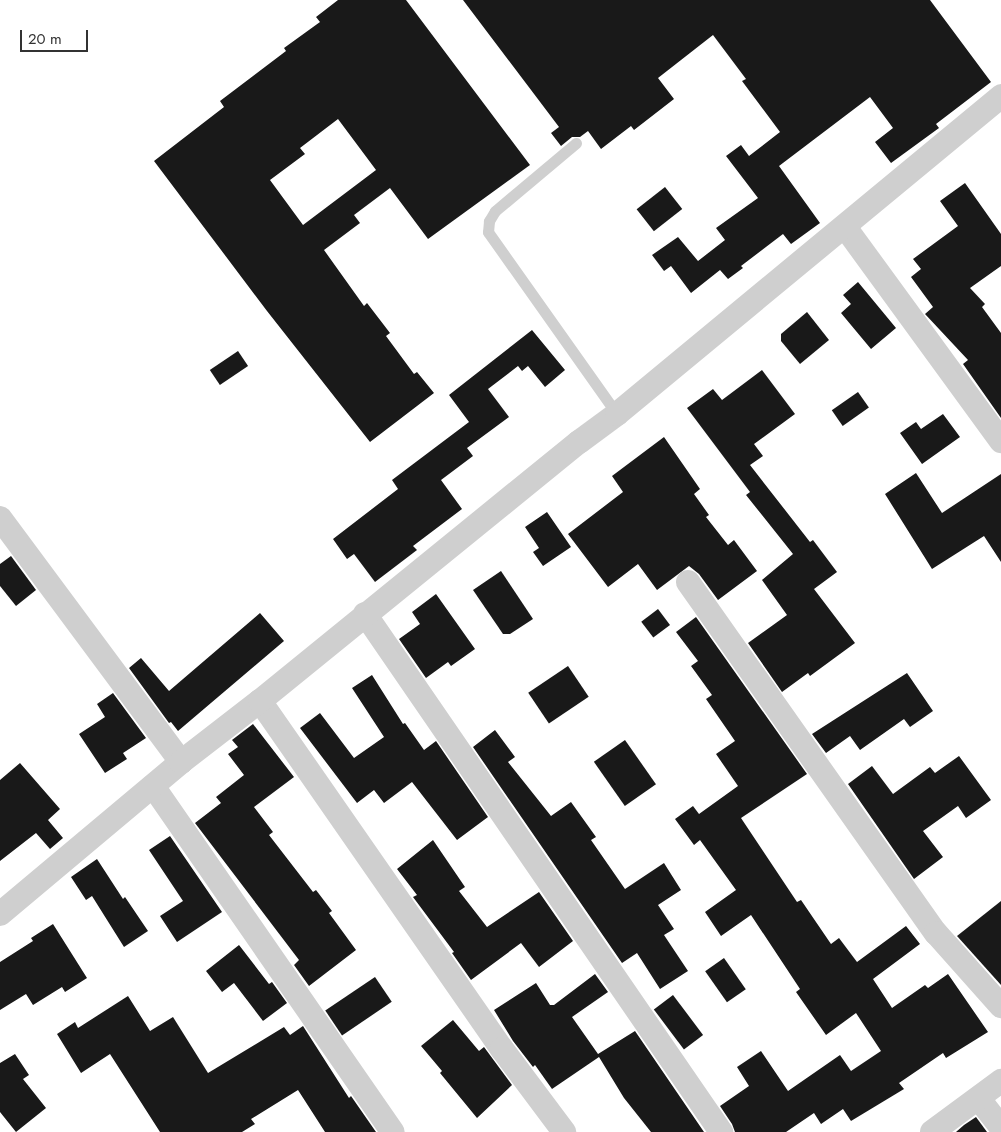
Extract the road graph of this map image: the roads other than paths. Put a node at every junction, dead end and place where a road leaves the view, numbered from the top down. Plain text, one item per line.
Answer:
1 (1001, 96) edge
2 (576, 143) dead end
3 (845, 227) junction
4 (617, 414) junction
5 (1001, 441) edge
6 (0, 518) edge
7 (688, 582) dead end
8 (365, 614) junction
9 (260, 700) junction
10 (181, 762) junction
11 (153, 786) junction
12 (0, 914) edge
13 (1001, 1006) edge
14 (1001, 1081) edge
15 (979, 1099) junction
16 (1001, 1127) edge
17 (938, 1130) edge
18 (392, 1132) edge
19 (564, 1132) edge
20 (721, 1132) edge

1 - 3 street
2 - 4 lane
3 - 4 street
3 - 5 street
4 - 8 street
6 - 10 street
7 - 13 street
8 - 9 street
8 - 20 street
9 - 10 street
9 - 19 street
10 - 11 street
11 - 12 street
11 - 18 street
14 - 15 street
15 - 16 street
15 - 17 street

